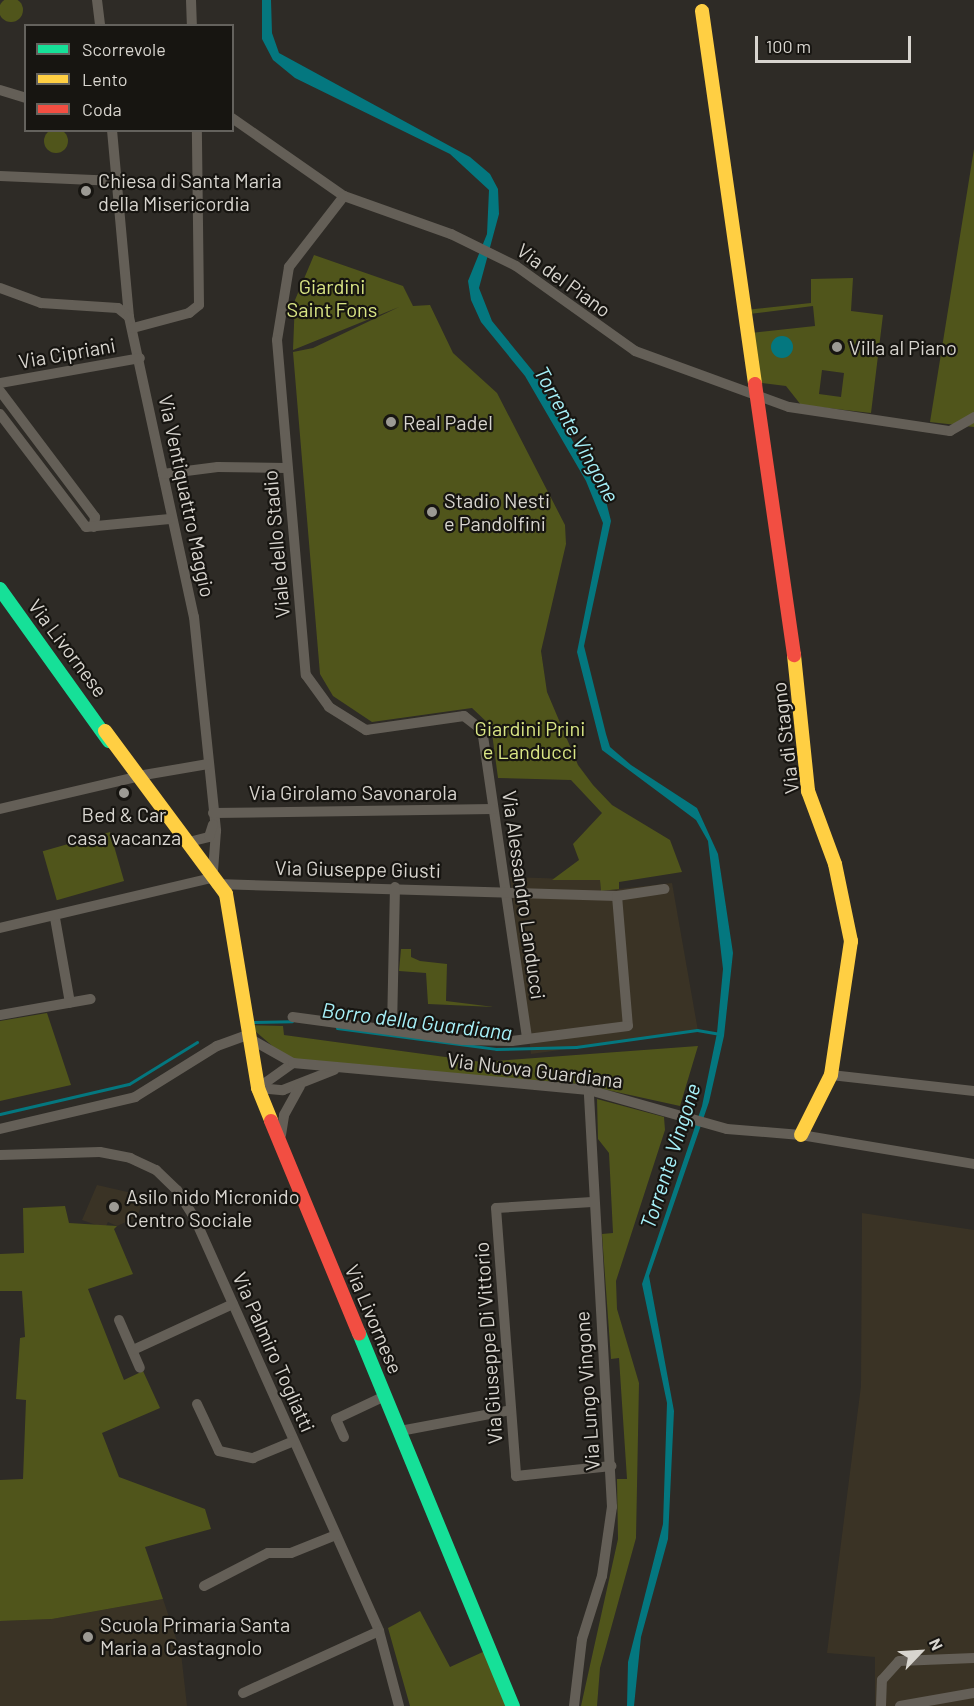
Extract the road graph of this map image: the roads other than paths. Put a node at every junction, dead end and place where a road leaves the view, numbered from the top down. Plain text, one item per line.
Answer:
1 (97, 0) edge
2 (191, 0) edge
3 (702, 11) dead end
4 (100, 24) edge
5 (192, 24) edge
6 (0, 90) edge
7 (24, 97) edge
8 (234, 119) edge
9 (112, 132) edge
10 (197, 132) edge
11 (0, 176) edge
12 (117, 181) junction
13 (344, 196) junction
14 (0, 288) edge
15 (131, 322) junction
16 (140, 358) junction
17 (0, 383) edge
18 (0, 390) edge
19 (754, 392) junction
20 (0, 414) edge
21 (974, 417) edge
22 (286, 468) junction
23 (163, 474) junction
24 (170, 519) junction
25 (90, 527) junction
26 (0, 590) edge
27 (486, 758) joint
28 (208, 764) junction
29 (135, 777) junction
30 (493, 809) junction
31 (0, 810) edge
32 (214, 815) junction
33 (170, 819) junction
34 (209, 837) junction
35 (189, 842) junction
36 (197, 857) junction
37 (212, 880) junction
38 (395, 887) junction
39 (507, 889) junction
40 (664, 889) dead end
41 (617, 896) junction
42 (55, 918) junction
43 (0, 928) edge
44 (90, 999) dead end
45 (70, 1003) junction
46 (0, 1015) edge
47 (293, 1017) dead end
48 (392, 1029) junction
49 (245, 1036) junction
50 (527, 1037) junction
51 (293, 1063) junction
52 (336, 1070) junction
53 (831, 1074) junction
54 (300, 1086) junction
55 (258, 1088) junction
56 (589, 1090) junction
57 (974, 1091) edge
58 (0, 1130) edge
59 (801, 1135) junction
60 (0, 1155) edge
61 (284, 1155) junction
62 (974, 1164) edge
63 (592, 1202) junction
64 (233, 1304) junction
65 (119, 1320) dead end
66 (133, 1350) junction
67 (141, 1368) dead end
68 (385, 1396) junction
69 (197, 1404) dead end
70 (511, 1410) junction
71 (399, 1431) junction
72 (344, 1437) dead end
73 (294, 1442) junction
74 (611, 1466) junction
75 (336, 1535) junction
76 (204, 1586) dead end
77 (379, 1631) junction
78 (974, 1658) edge
79 (501, 1672) junction
80 (576, 1684) junction
81 (243, 1693) dead end
82 (974, 1693) edge
83 (399, 1706) edge
84 (513, 1706) edge
85 (521, 1706) edge
86 (566, 1706) edge
87 (573, 1706) edge
88 (881, 1706) edge
89 (900, 1706) edge

1 - 4 street
2 - 5 street
3 - 19 main road
6 - 7 street
8 - 13 street, Via del Piano
9 - 12 street, Via Ventiquattro Maggio
10 - 15 street
11 - 12 street
12 - 15 street, Via Ventiquattro Maggio
13 - 19 street, Via del Piano
13 - 22 street, Viale dello Stadio
14 - 15 street
15 - 16 street, Via Ventiquattro Maggio
16 - 17 street, Via Cipriani
16 - 23 street, Via Ventiquattro Maggio
18 - 25 street
19 - 21 street, Via del Piano
19 - 53 main road, Via di Stagno
20 - 25 street
22 - 23 street
22 - 27 street, Viale dello Stadio
23 - 24 street, Via Ventiquattro Maggio
24 - 25 street
24 - 28 street, Via Ventiquattro Maggio
26 - 29 main road, Via Livornese
27 - 30 street, Via Alessandro Landucci
28 - 29 street
28 - 32 street, Via Ventiquattro Maggio
29 - 31 street
29 - 33 main road, Via Livornese
30 - 32 street, Via Girolamo Savonarola
30 - 39 street, Via Alessandro Landucci
32 - 34 street, Via Ventiquattro Maggio
32 - 37 street, Via Ventiquattro Maggio
33 - 35 main road, Via Livornese
33 - 36 main road, Via Livornese
34 - 35 street
34 - 36 street, Via Ventiquattro Maggio
35 - 36 main road, Via Livornese
36 - 37 main road, Via Livornese
37 - 38 street, Via Giuseppe Giusti
37 - 42 street, Via Giuseppe Giusti
37 - 49 main road, Via Livornese
38 - 39 street, Via Giuseppe Giusti
38 - 48 street
39 - 41 street, Via Giuseppe Giusti
39 - 50 street, Via Alessandro Landucci
40 - 41 street, Via Giuseppe Giusti
41 - 50 street
42 - 43 street, Via Giuseppe Giusti
42 - 45 street
44 - 45 street
45 - 46 street
47 - 48 street
48 - 50 street
49 - 51 street, Via Nuova Guardiana
49 - 55 main road, Via Livornese
49 - 58 street
51 - 52 street, Via Nuova Guardiana
51 - 55 street
52 - 54 street, Via Nuova Guardiana
52 - 56 street, Via Nuova Guardiana
53 - 57 street
53 - 59 main road, Via di Stagno
54 - 55 street, Via Nuova Guardiana
54 - 61 street
55 - 61 main road, Via Livornese
56 - 59 street, Via Nuova Guardiana
56 - 63 street, Via Lungo Vingone
59 - 62 street, Via Nuova Guardiana
60 - 64 street, Via Palmiro Togliatti
61 - 68 main road, Via Livornese
63 - 70 street, Via Giuseppe Di Vittorio
63 - 74 street, Via Lungo Vingone
64 - 66 street
64 - 73 street, Via Palmiro Togliatti
65 - 66 street
66 - 67 street
68 - 71 main road, Via Livornese
68 - 72 street
69 - 73 street
70 - 71 street
70 - 74 street, Via Giuseppe Di Vittorio
71 - 79 main road, Via Livornese
73 - 75 street, Via Palmiro Togliatti
74 - 80 street, Via Lungo Vingone
75 - 76 street
75 - 77 street, Via Palmiro Togliatti
77 - 81 street
77 - 83 street, Via Palmiro Togliatti
78 - 88 street
79 - 84 main road, Via Livornese
79 - 85 main road, Via Livornese
80 - 86 street, Via Lungo Vingone
80 - 87 street, Via Lungo Vingone
82 - 89 street

